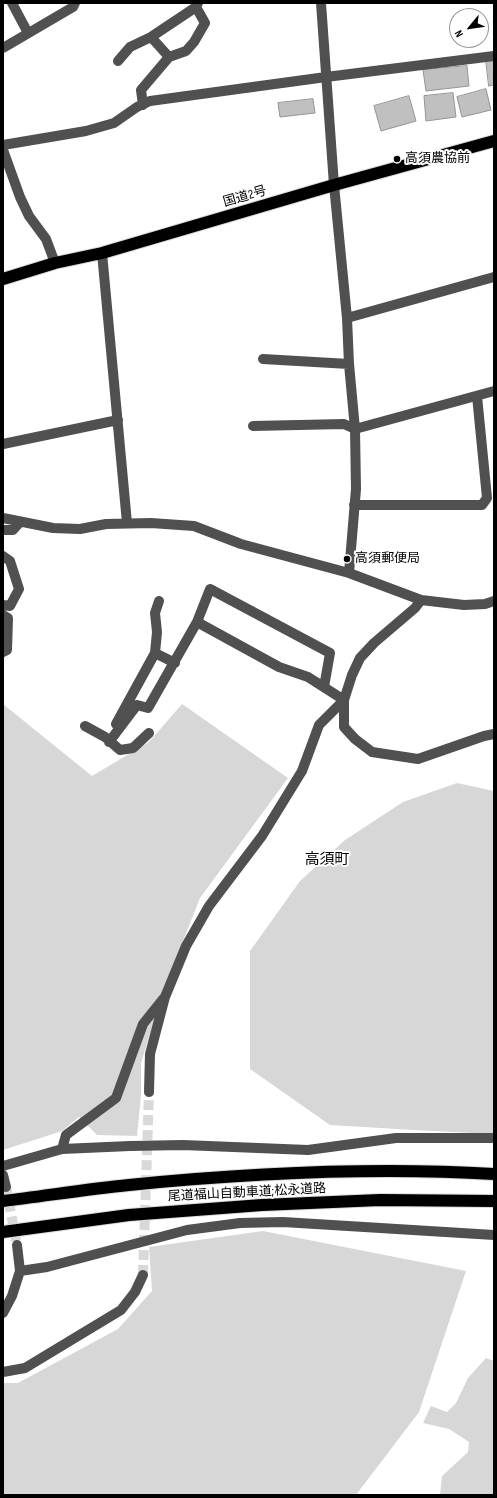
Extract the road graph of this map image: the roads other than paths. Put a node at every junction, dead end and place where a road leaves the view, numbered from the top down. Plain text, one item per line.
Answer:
1 (12, 3) edge
2 (75, 3) edge
3 (321, 3) edge
4 (197, 5) edge
5 (28, 33) junction
6 (152, 37) junction
7 (3, 48) edge
8 (494, 56) edge
9 (168, 57) junction
10 (118, 61) dead end
11 (326, 77) junction
12 (143, 105) junction
13 (494, 141) edge
14 (3, 145) edge
15 (3, 150) edge
16 (334, 185) junction
17 (102, 253) junction
18 (55, 263) junction
19 (494, 277) edge
20 (3, 279) edge
21 (346, 318) junction
22 (263, 359) dead end
23 (349, 364) junction
24 (494, 391) edge
25 (477, 396) junction
26 (118, 420) junction
27 (254, 426) dead end
28 (355, 429) junction
29 (3, 444) edge
30 (354, 505) junction
31 (3, 518) edge
32 (20, 522) junction
33 (127, 523) junction
34 (3, 530) edge
35 (3, 556) edge
36 (348, 573) junction
37 (421, 600) junction
38 (159, 601) dead end
39 (494, 601) edge
40 (3, 605) edge
41 (3, 615) edge
42 (198, 622) junction
43 (3, 652) edge
44 (155, 653) junction
45 (175, 663) junction
46 (324, 688) junction
47 (344, 700) junction
48 (85, 726) dead end
49 (149, 733) dead end
50 (494, 734) edge
51 (107, 740) junction
52 (165, 998) junction
53 (149, 1092) tunnel mouth
54 (494, 1138) edge
55 (62, 1149) junction
56 (3, 1166) edge
57 (494, 1174) edge
58 (3, 1175) edge
59 (6, 1187) dead end
60 (3, 1201) edge
61 (494, 1201) edge
62 (3, 1232) edge
63 (494, 1235) edge
64 (17, 1245) tunnel mouth
65 (20, 1272) junction
66 (143, 1275) tunnel mouth
67 (3, 1313) edge
68 (3, 1372) edge

1 - 5 street
2 - 5 street
3 - 11 street
4 - 6 street
4 - 9 street
5 - 7 street
6 - 9 street
6 - 10 street
8 - 11 street
9 - 12 street
11 - 12 street
11 - 16 street
12 - 14 street
13 - 16 highway, 国道2号
15 - 18 street
16 - 17 highway, 国道2号
16 - 21 street
17 - 18 highway, 国道2号
17 - 26 street
18 - 20 highway, 国道2号
19 - 21 street
21 - 23 street
22 - 23 street
23 - 28 street
24 - 25 street
25 - 28 street
25 - 30 street
26 - 29 street
26 - 33 street
27 - 28 street
28 - 30 street
30 - 36 street
31 - 32 street
32 - 33 street
32 - 34 street
33 - 36 street
35 - 40 street
36 - 37 street
37 - 39 street
37 - 47 street
38 - 44 street
41 - 43 street
42 - 45 street
42 - 46 street
42 - 46 street
44 - 45 street
44 - 51 street
45 - 51 street
46 - 47 street
47 - 50 street
47 - 52 street
48 - 51 street
49 - 51 street
52 - 53 street
52 - 55 street
54 - 55 street
55 - 56 street
57 - 60 highway, 尾道福山自動車道;松永道路
58 - 59 street
61 - 62 highway, 尾道福山自動車道;松永道路
63 - 65 street
64 - 65 street
65 - 67 street
66 - 68 street

